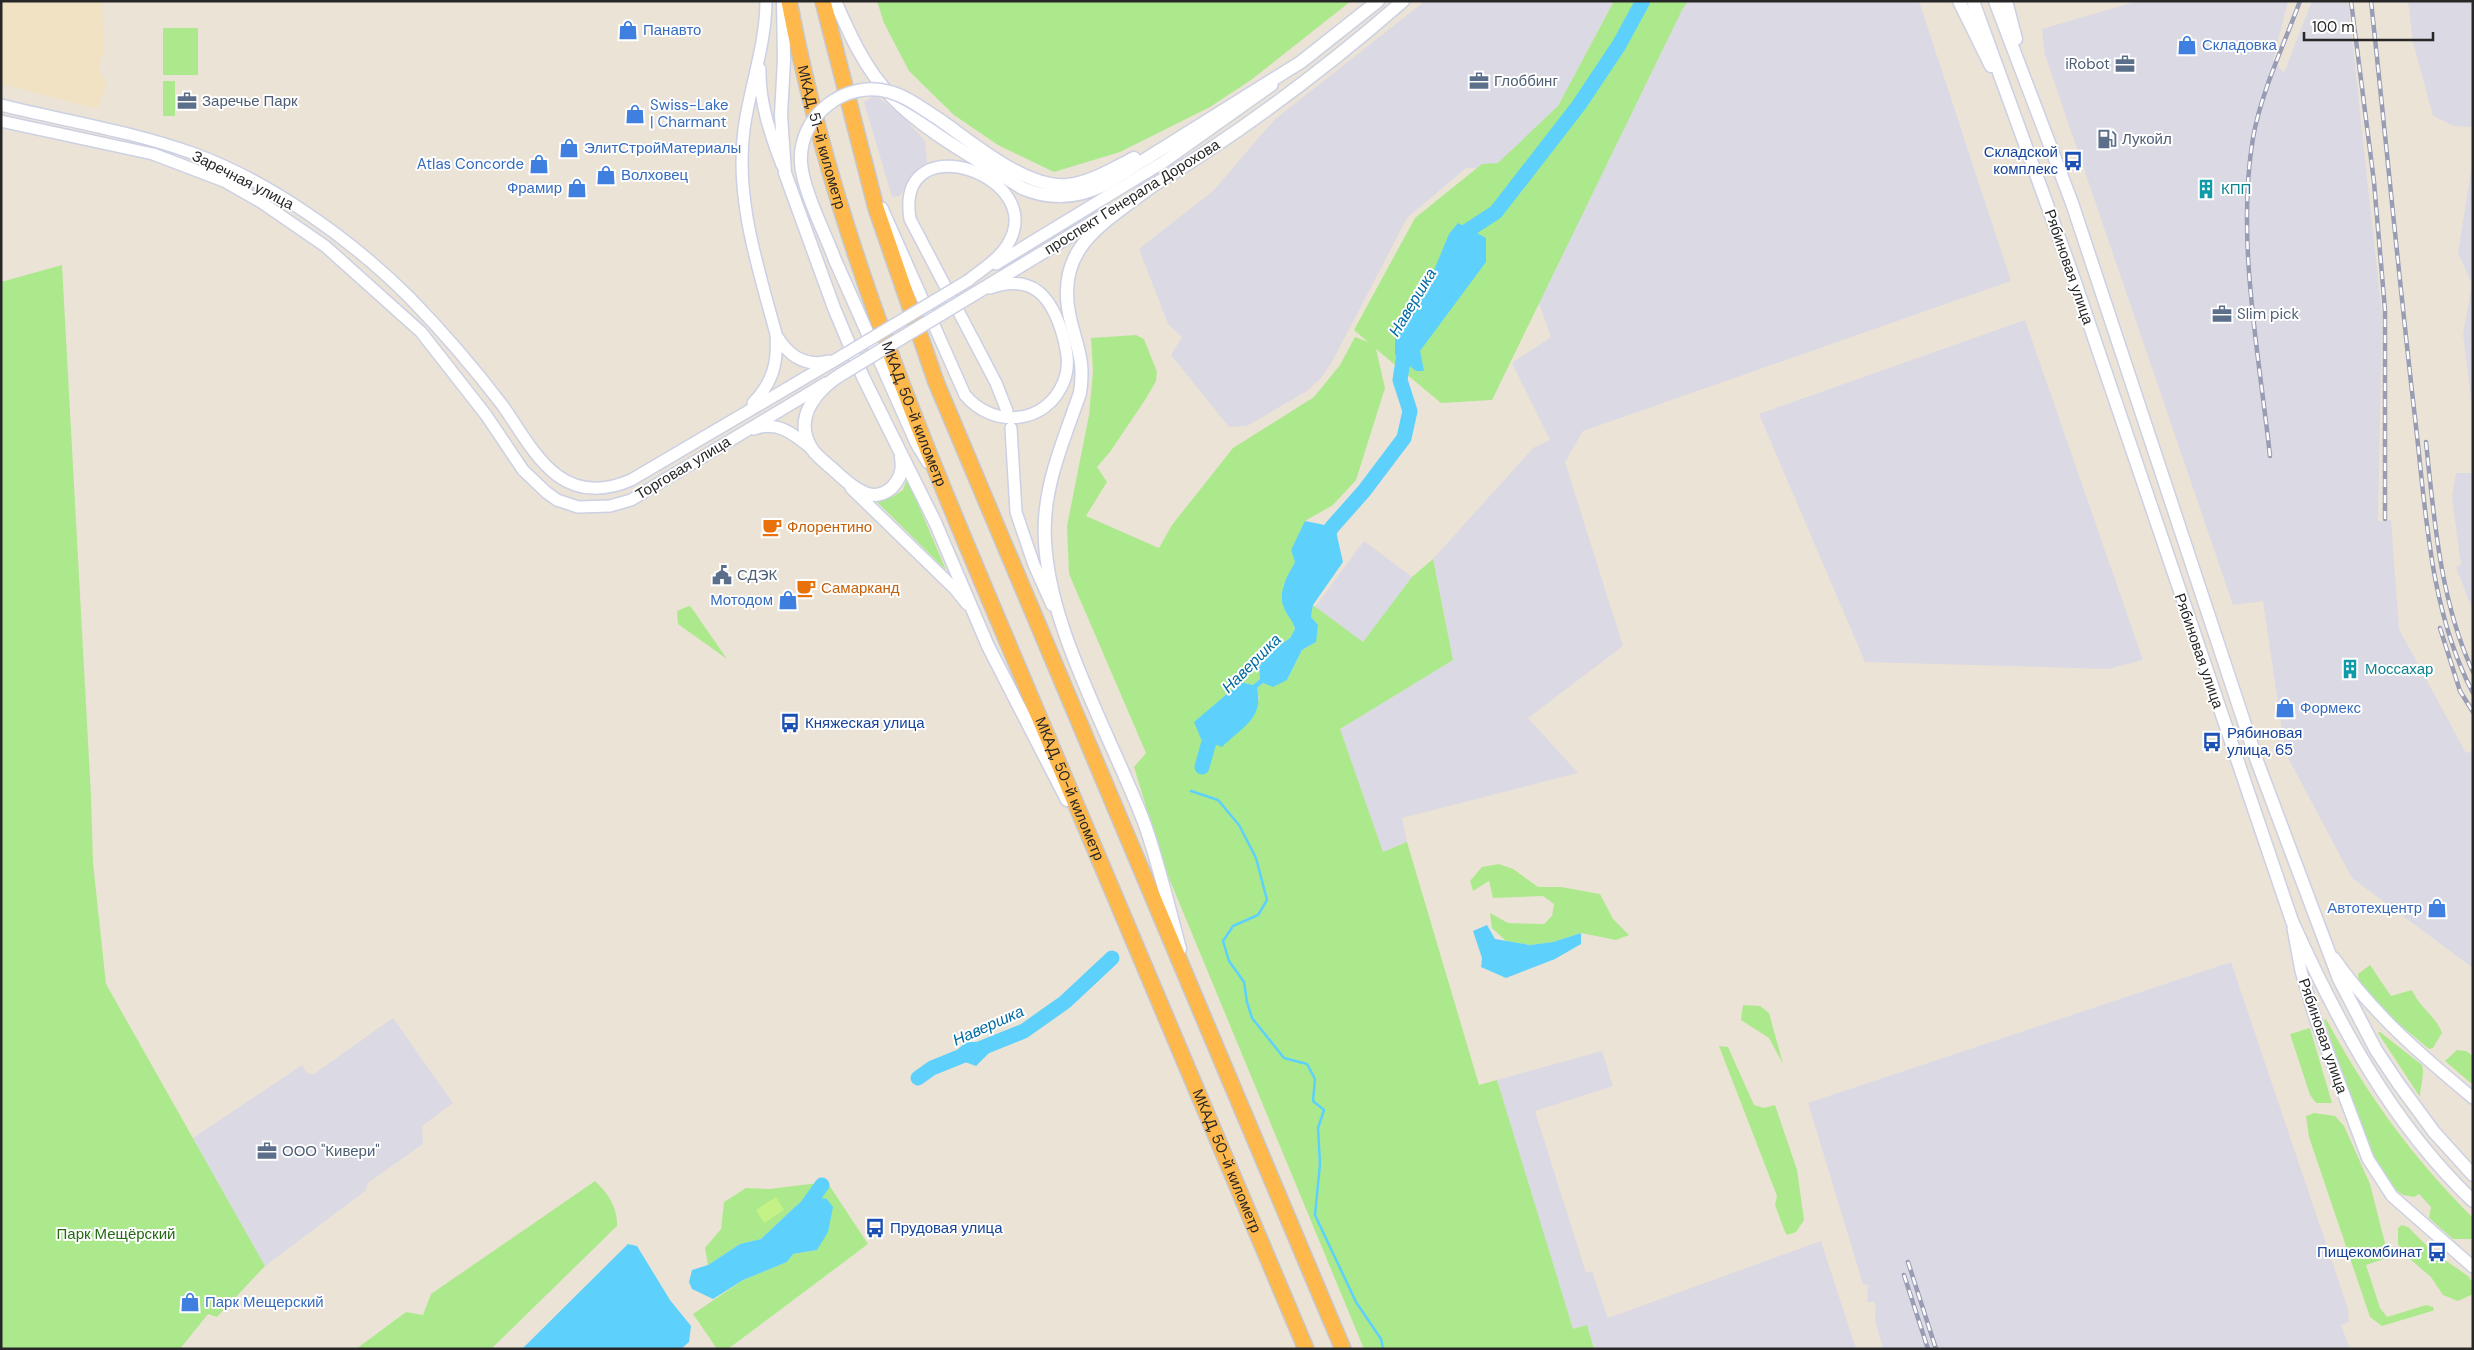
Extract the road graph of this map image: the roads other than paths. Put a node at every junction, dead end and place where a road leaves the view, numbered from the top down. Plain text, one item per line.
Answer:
1 (766, 1) edge
2 (783, 1) edge
3 (789, 1) edge
4 (823, 1) edge
5 (835, 1) edge
6 (1378, 1) edge
7 (1403, 1) edge
8 (1958, 1) edge
9 (1973, 1) edge
10 (1995, 1) edge
11 (2006, 1) edge
12 (761, 43) junction
13 (1301, 62) junction
14 (2025, 78) junction
15 (2009, 99) junction
16 (1, 105) edge
17 (1, 121) edge
18 (1178, 138) junction
19 (785, 173) junction
20 (867, 175) junction
21 (1148, 188) junction
22 (861, 272) joint
23 (969, 280) junction
24 (401, 290) joint
25 (976, 293) junction
26 (390, 302) joint
27 (776, 334) junction
28 (837, 358) junction
29 (845, 372) joint
30 (830, 381) junction
31 (1007, 410) dead end
32 (743, 413) junction
33 (1011, 428) dead end
34 (738, 434) junction
35 (898, 446) junction
36 (812, 449) junction
37 (845, 481) junction
38 (941, 483) junction
39 (971, 608) junction
40 (1065, 631) junction
41 (1104, 871) junction
42 (2292, 921) junction
43 (2326, 946) junction
44 (1195, 999) junction
45 (2473, 1098) edge
46 (2473, 1175) edge
47 (2473, 1201) edge
48 (2473, 1267) edge
49 (1306, 1349) edge
50 (1343, 1349) edge

1 - 12 street
2 - 19 main road
3 - 22 highway, МКАД, 51-й километр
4 - 20 highway
5 - 18 main road
6 - 13 main road, проспект Генерала Дорохова
7 - 21 main road, проспект Генерала Дорохова
8 - 15 main road
9 - 15 main road, Рябиновая улица
10 - 14 main road, Рябиновая улица
11 - 14 main road
12 - 19 street
12 - 27 street
13 - 18 main road
13 - 23 street, проспект Генерала Дорохова
14 - 43 main road, Рябиновая улица
15 - 42 main road, Рябиновая улица
16 - 24 street, Заречная улица
17 - 26 street, Заречная улица
18 - 38 main road, bridge
19 - 35 main road
20 - 25 street
20 - 44 highway
21 - 25 main road, проспект Генерала Дорохова
21 - 40 main road
22 - 38 highway, МКАД, 50-й километр
23 - 28 street, проспект Генерала Дорохова, bridge
23 - 31 street
24 - 32 street, Торговая улица
25 - 29 main road, проспект Генерала Дорохова, bridge
26 - 34 street, Торговая улица
27 - 28 street
27 - 32 street
28 - 32 street, Торговая улица
29 - 30 main road, Торговая улица
30 - 34 street, Торговая улица
30 - 36 main road
33 - 40 street
34 - 36 street
35 - 37 main road
35 - 39 main road
36 - 37 main road
37 - 39 street
38 - 41 highway, МКАД, 50-й километр
39 - 41 main road
40 - 44 main road
41 - 49 highway, МКАД, 50-й километр
42 - 47 main road
42 - 48 street, Рябиновая улица
43 - 45 street, Рябиновая улица
43 - 46 main road
44 - 50 highway

